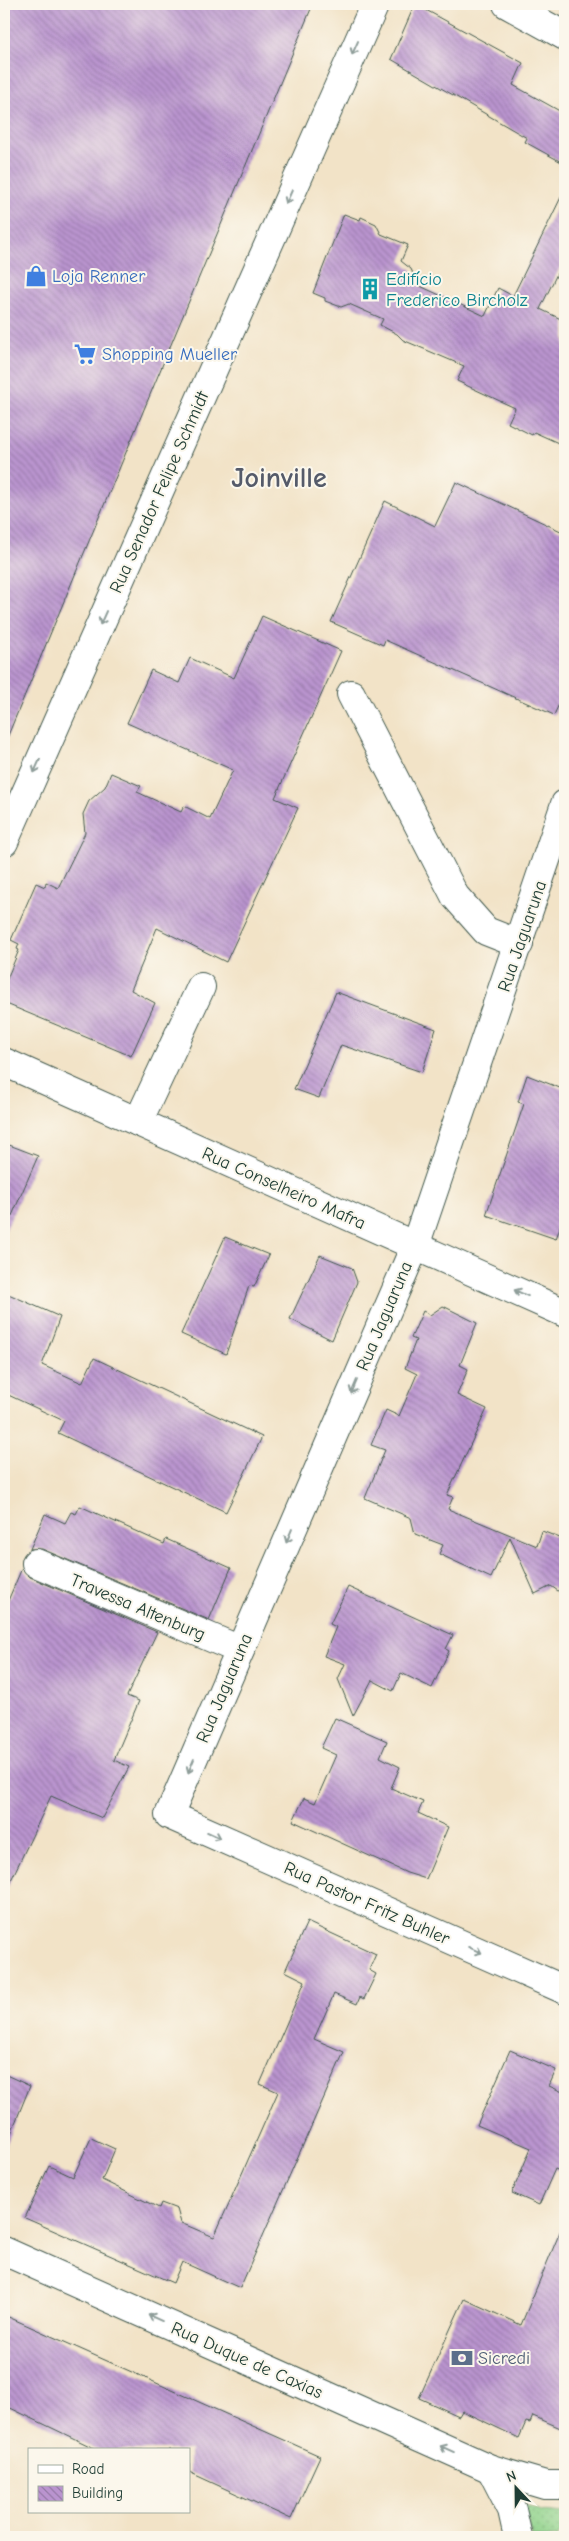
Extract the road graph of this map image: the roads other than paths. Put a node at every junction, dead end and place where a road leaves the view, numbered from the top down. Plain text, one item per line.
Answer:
1 (375, 4) edge
2 (507, 4) edge
3 (565, 36) edge
4 (350, 694) dead end
5 (565, 804) edge
6 (4, 842) edge
7 (555, 868) edge
8 (519, 944) junction
9 (201, 987) dead end
10 (4, 1062) edge
11 (138, 1122) junction
12 (415, 1246) junction
13 (565, 1313) edge
14 (36, 1563) dead end
15 (240, 1650) junction
16 (169, 1816) joint
17 (565, 1990) edge
18 (4, 2251) edge
19 (491, 2469) junction
20 (565, 2485) edge
21 (518, 2537) edge

1 -> 6 street, Rua Senador Felipe Schmidt
2 - 3 street
4 - 8 street
5 - 7 street, Rua Jaguaruna
7 - 8 street, Rua Jaguaruna
8 - 12 street, Rua Jaguaruna
9 - 11 street
10 - 11 street, Rua Conselheiro Mafra
11 - 12 street, Rua Conselheiro Mafra
13 -> 12 street, Rua Conselheiro Mafra
12 -> 15 street, Rua Jaguaruna
14 - 15 street, Travessa Altenburg
15 -> 16 street, Rua Jaguaruna
16 -> 17 street, Rua Pastor Fritz Buhler
19 -> 18 street, Rua Duque de Caxias
19 - 20 street, Rua Duque de Caxias
19 - 21 street

